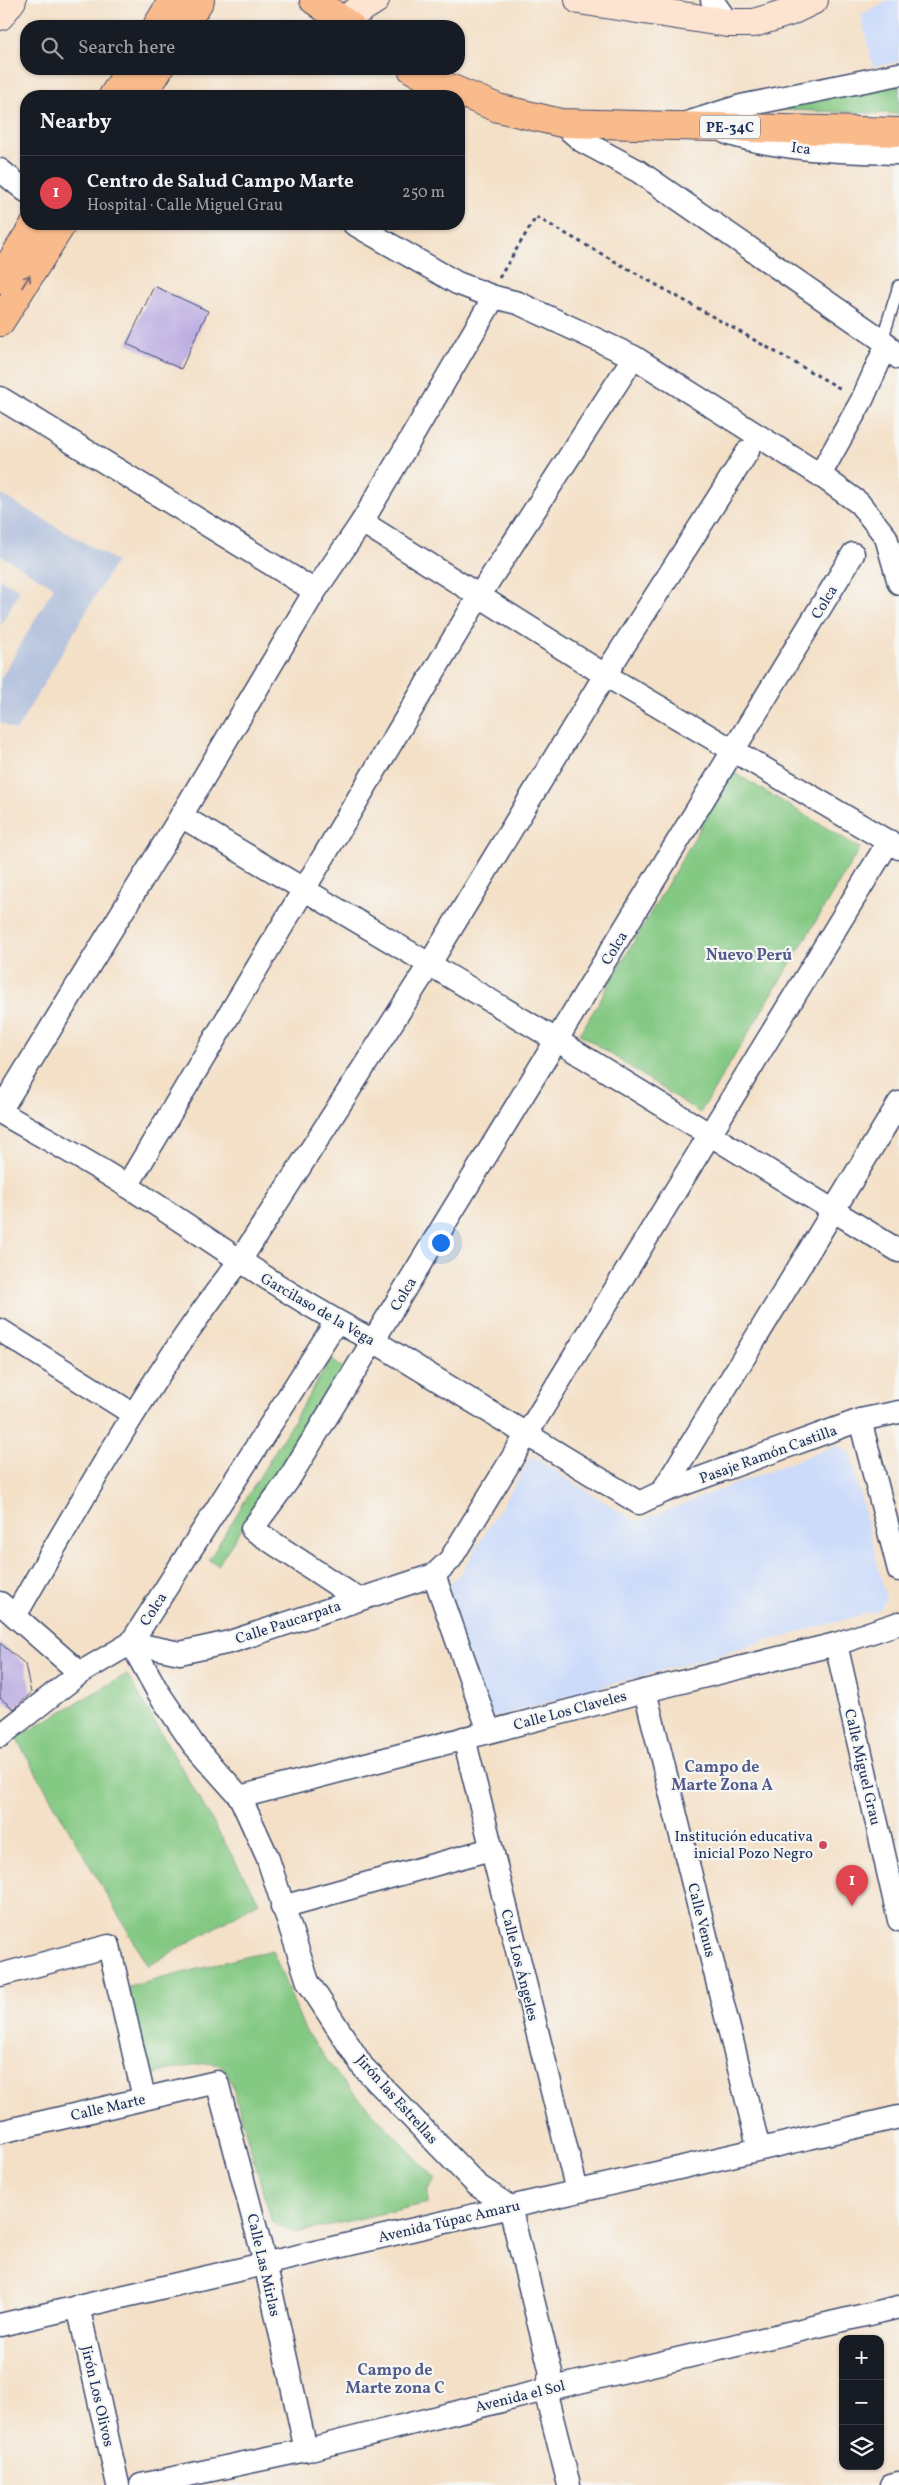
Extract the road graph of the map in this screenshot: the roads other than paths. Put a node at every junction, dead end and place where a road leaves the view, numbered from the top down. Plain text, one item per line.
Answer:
1 (12, 0) edge
2 (173, 0) edge
3 (200, 0) edge
4 (314, 0) edge
5 (375, 0) edge
6 (579, 0) edge
7 (712, 0) edge
8 (814, 0) edge
9 (0, 16) edge
10 (161, 20) edge
11 (188, 20) edge
12 (343, 20) edge
13 (351, 20) edge
14 (728, 23) junction
15 (899, 74) edge
16 (149, 75) edge
17 (422, 75) edge
18 (127, 89) edge
19 (455, 90) edge
20 (465, 94) edge
21 (561, 123) junction
22 (679, 125) junction
23 (707, 126) junction
24 (899, 132) edge
25 (899, 153) edge
26 (0, 170) edge
27 (20, 186) edge
28 (31, 230) edge
29 (58, 230) edge
30 (364, 230) edge
31 (0, 280) edge
32 (899, 286) edge
33 (494, 297) junction
34 (0, 322) edge
35 (889, 348) edge
36 (626, 369) dead end
37 (0, 398) edge
38 (748, 451) dead end
39 (820, 475) junction
40 (362, 522) junction
41 (853, 554) dead end
42 (899, 583) edge
43 (315, 590) junction
44 (479, 596) junction
45 (604, 675) junction
46 (734, 750) junction
47 (181, 816) junction
48 (894, 845) edge
49 (304, 889) junction
50 (429, 965) junction
51 (558, 1041) junction
52 (899, 1103) edge
53 (0, 1111) edge
54 (709, 1133) junction
55 (127, 1186) junction
56 (833, 1212) junction
57 (899, 1251) edge
58 (239, 1262) junction
59 (336, 1322) junction
60 (0, 1330) edge
61 (374, 1341) junction
62 (899, 1412) edge
63 (132, 1414) junction
64 (860, 1420) junction
65 (527, 1434) junction
66 (662, 1492) junction
67 (639, 1503) joint
68 (899, 1570) edge
69 (434, 1575) junction
70 (358, 1599) junction
71 (8, 1610) edge
72 (899, 1623) edge
73 (131, 1643) junction
74 (836, 1644) junction
75 (80, 1673) junction
76 (645, 1690) junction
77 (489, 1731) junction
78 (0, 1736) edge
79 (464, 1738) junction
80 (240, 1797) junction
81 (491, 1849) junction
82 (895, 1888) edge
83 (282, 1907) junction
84 (899, 1920) edge
85 (0, 1975) edge
86 (217, 2082) joint
87 (144, 2098) junction
88 (899, 2117) edge
89 (0, 2132) edge
90 (759, 2149) junction
91 (577, 2191) junction
92 (510, 2207) junction
93 (265, 2263) junction
94 (78, 2306) junction
95 (899, 2308) edge
96 (0, 2325) edge
97 (545, 2390) junction
98 (306, 2450) junction
99 (899, 2483) edge
100 (118, 2485) edge
101 (141, 2485) edge
102 (569, 2485) edge
103 (891, 2485) edge

1 - 9 street
2 - 10 main road
3 - 11 main road
4 - 12 main road
5 - 13 street
6 - 14 street
7 - 14 street
8 - 14 street
15 - 22 street
16 - 18 main road
17 - 19 main road, PE-34C
20 - 21 main road, PE-34C
21 - 22 main road, PE-34C
21 - 35 street
22 - 23 main road, PE-34C
23 - 24 main road, PE-34C
23 - 25 street, Ica
26 - 27 street
28 - 31 main road
34 -> 29 main road
30 - 33 street
32 - 35 lane
33 - 39 street
33 - 40 street
35 - 39 street
36 - 44 street
37 - 43 street
38 - 45 street
39 - 42 street
40 - 43 street
40 - 44 street
41 - 46 street, Colca
43 - 47 street
44 - 45 street
44 - 49 street
45 - 46 street
45 - 50 street
46 - 48 street
46 - 51 street, Colca
47 - 49 street
47 - 53 street
48 - 54 street, Calle Paucarpata
49 - 50 street
49 - 55 street
50 - 51 street
50 - 58 street
51 - 54 street
51 - 61 street, Colca
52 - 56 street
53 - 55 street, Garcilaso de la Vega
54 - 56 street
54 - 65 street, Calle Paucarpata
55 - 58 street, Garcilaso de la Vega
56 - 57 street
56 - 66 street
58 - 59 street, Garcilaso de la Vega
58 - 63 street
59 - 61 street, Garcilaso de la Vega
59 - 73 street, Colca
60 - 63 street
61 - 65 street, Garcilaso de la Vega
61 - 70 street, Colca
62 - 64 street, Pasaje Ramón Castilla
63 - 71 street
64 - 66 street, Pasaje Ramón Castilla
64 - 68 street
65 - 67 street, Garcilaso de la Vega
65 - 69 street, Calle Paucarpata
66 - 67 street, Pasaje Ramón Castilla
69 - 70 street, Calle Paucarpata
69 - 77 street
70 - 73 street, Calle Paucarpata
71 - 75 street
72 - 74 street, Calle Los Claveles
73 - 75 street
73 - 80 street, Jirón las Estrellas
74 - 76 street, Calle Los Claveles
74 - 82 street, Calle Miguel Grau
75 - 78 street
76 - 77 street, Calle Los Claveles
76 - 90 street, Calle Venus
77 - 79 street, Calle Los Claveles
79 - 80 street, Calle Los Claveles
79 - 81 street, Calle Los Ángeles
80 - 83 street, Jirón las Estrellas
81 - 83 street
81 - 91 street, Calle Los Ángeles
82 - 84 street, Calle Miguel Grau
83 - 92 street, Jirón las Estrellas
85 - 87 street
86 - 87 street, Calle Marte
86 - 93 street, Calle Las Mirlas
87 - 89 street, Calle Marte
88 - 90 street, Avenida Túpac Amaru
90 - 91 street, Avenida Túpac Amaru
91 - 92 street, Avenida Túpac Amaru
92 - 93 street, Avenida Túpac Amaru
92 - 97 street
93 - 94 street, Avenida Túpac Amaru
93 - 98 street, Calle Las Mirlas
94 - 96 street, Avenida Túpac Amaru
94 - 100 street, Jirón Los Olivos
95 - 97 street, Avenida el Sol
97 - 98 street, Avenida el Sol
97 - 102 street
98 - 101 street, Avenida el Sol
99 - 103 street

